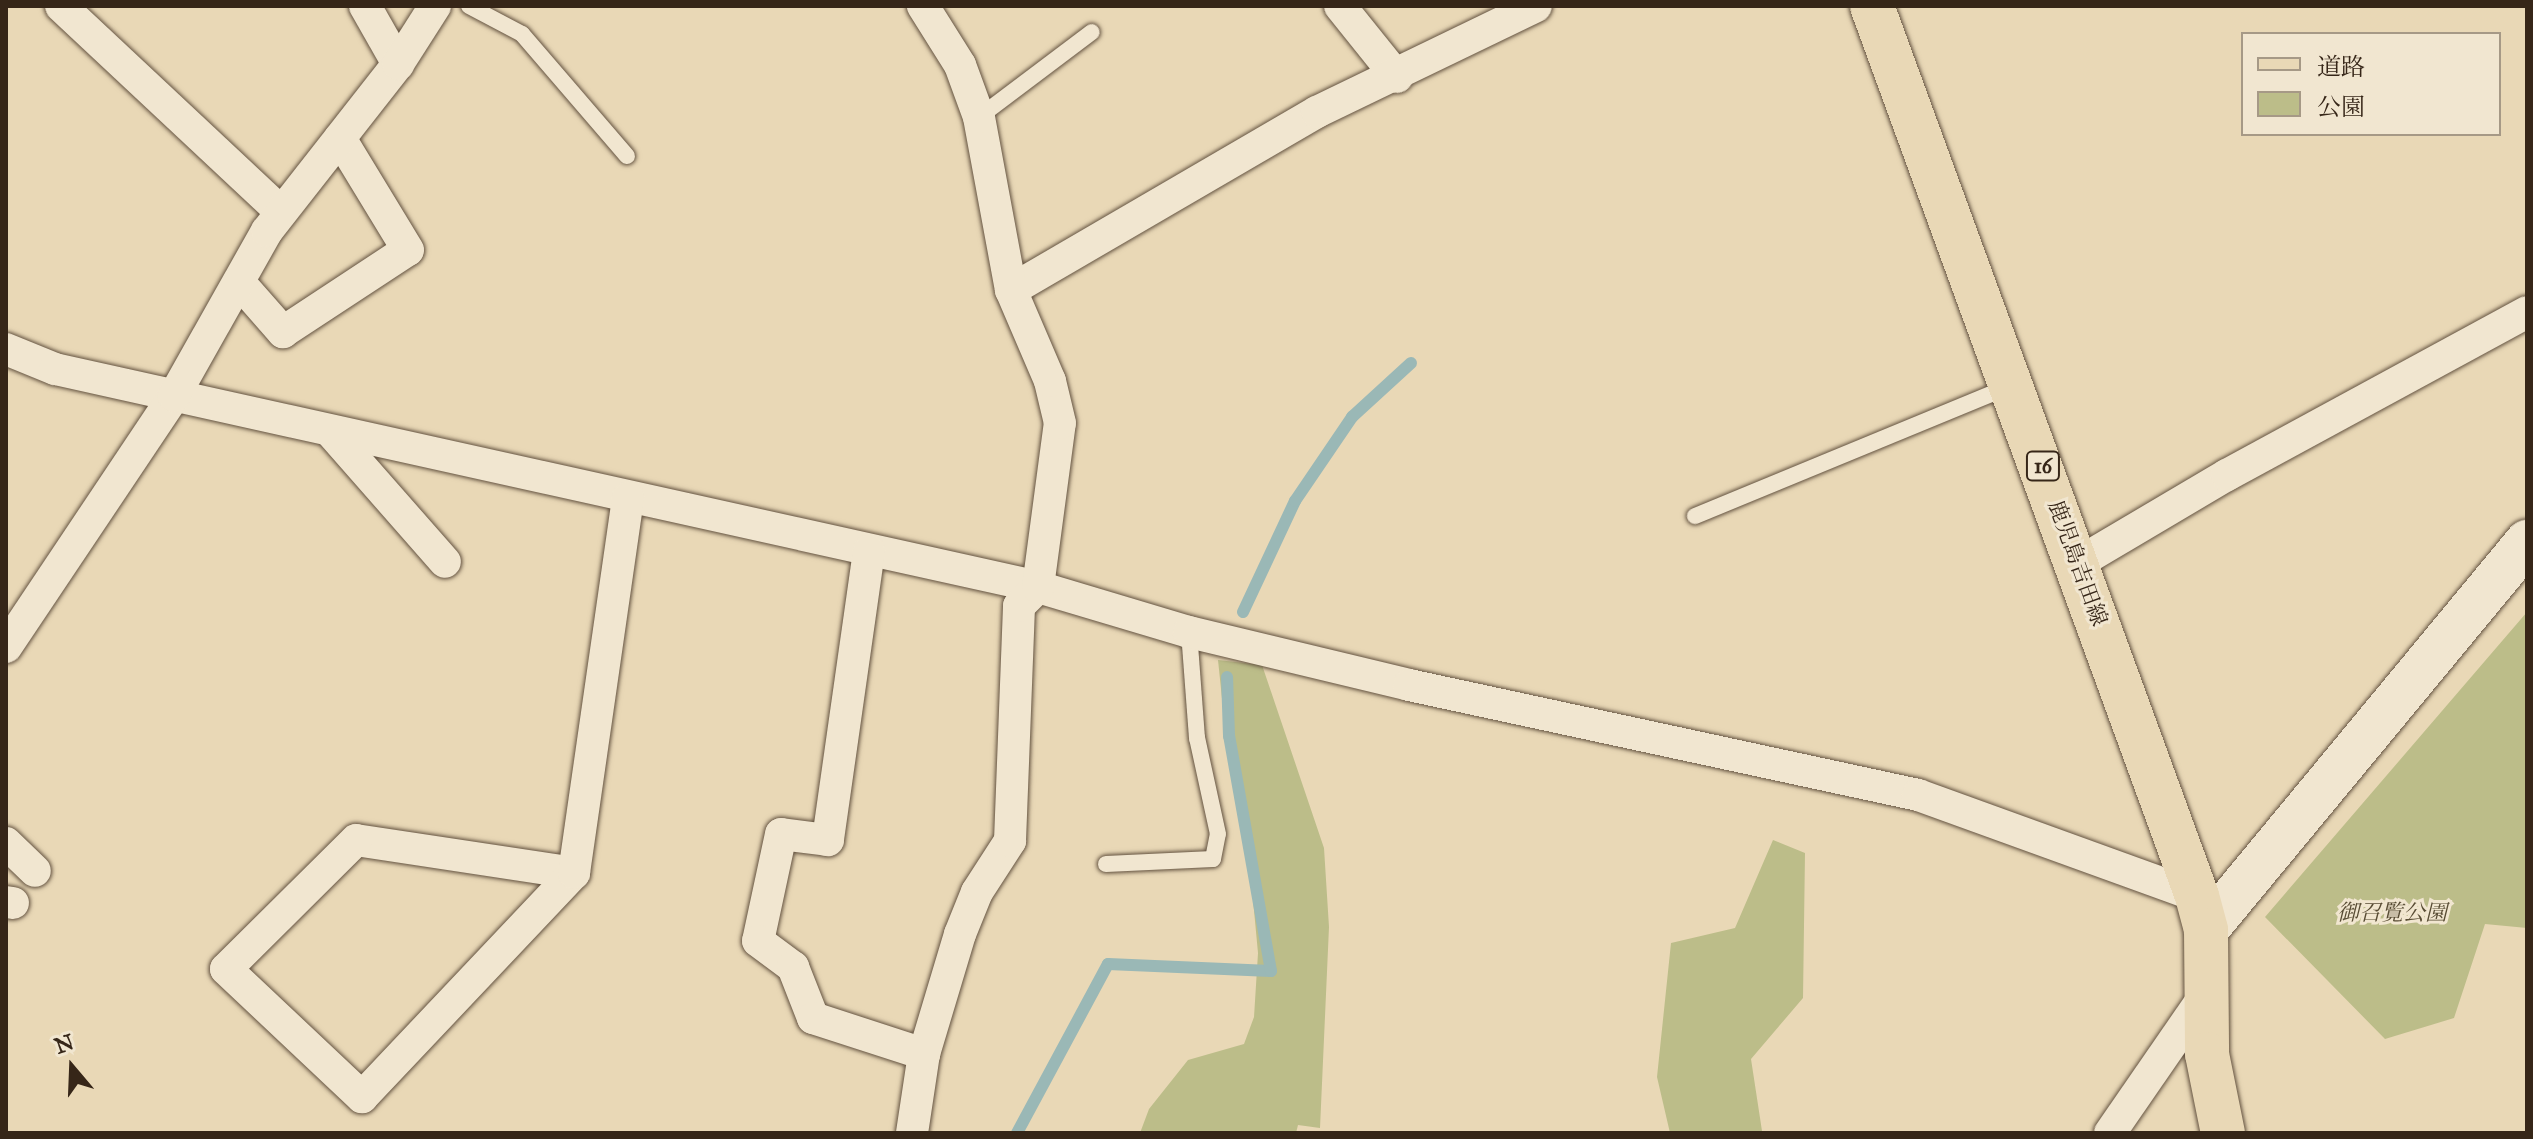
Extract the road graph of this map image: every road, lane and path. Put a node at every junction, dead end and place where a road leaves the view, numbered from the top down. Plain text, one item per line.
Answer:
1 (61, 6) edge
2 (365, 6) edge
3 (435, 6) edge
4 (469, 6) edge
5 (923, 6) edge
6 (1340, 6) edge
7 (1536, 6) edge
8 (1872, 6) edge
9 (1092, 32) dead end
10 (398, 64) junction
11 (1397, 77) junction
12 (979, 117) junction
13 (340, 138) junction
14 (627, 156) dead end
15 (281, 212) junction
16 (239, 282) junction
17 (1011, 290) junction
18 (2527, 312) edge
19 (6, 349) edge
20 (2013, 385) junction
21 (174, 396) junction
22 (330, 431) junction
23 (628, 498) junction
24 (1695, 516) dead end
25 (2527, 542) edge
26 (869, 551) junction
27 (445, 562) dead end
28 (2078, 563) junction
29 (1038, 587) junction
30 (1189, 632) junction
31 (6, 647) edge
32 (6, 843) edge
33 (1106, 864) dead end
34 (35, 871) dead end
35 (574, 873) junction
36 (2202, 913) junction
37 (2206, 994) junction
38 (924, 1054) junction
39 (912, 1133) edge
40 (2110, 1133) edge
41 (2223, 1133) edge

1 - 15 street
2 - 10 street
3 - 10 street
4 - 14 lane
5 - 12 street
6 - 11 street
7 - 11 street
8 - 20 main road, 鹿児島吉田線 / 16
9 - 12 lane
10 - 13 street
11 - 17 street
12 - 17 street
13 - 15 street
13 - 16 street
15 - 16 street
16 - 21 street
17 - 29 street
18 - 28 street
19 - 21 street
20 - 24 lane
20 - 28 main road, 鹿児島吉田線 / 16
21 - 22 street
21 - 31 street
22 - 23 street
22 - 27 street
23 - 26 street
23 - 35 street
25 - 36 street
26 - 29 street
26 - 38 street
28 - 36 main road, 鹿児島吉田線 / 16
29 - 30 street
29 - 38 street
30 - 33 lane
30 - 36 street
32 - 34 street
35 - 35 street
36 - 37 main road, 鹿児島吉田線 / 16
37 - 40 street
37 - 41 main road, 鹿児島吉田線 / 16
38 - 39 street

